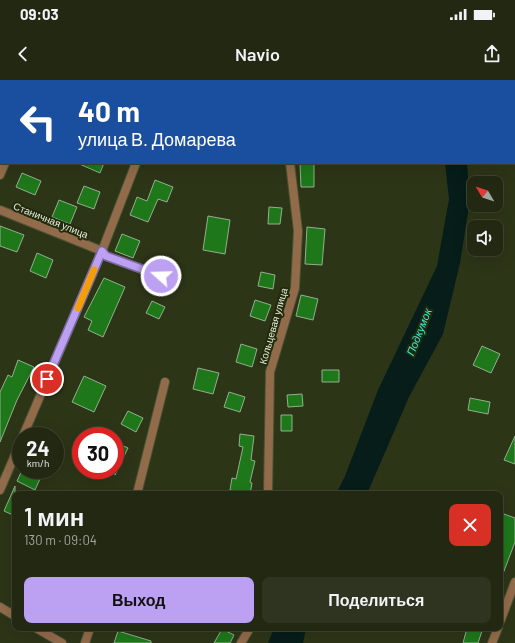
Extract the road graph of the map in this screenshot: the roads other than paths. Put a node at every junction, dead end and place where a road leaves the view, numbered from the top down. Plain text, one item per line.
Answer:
1 (5, 164) edge
2 (136, 164) edge
3 (290, 164) edge
4 (0, 175) edge
5 (0, 210) edge
6 (102, 251) junction
7 (161, 276) dead end
8 (165, 382) dead end
9 (27, 427) edge
10 (12, 462) edge
11 (0, 490) edge
12 (138, 491) edge
13 (268, 491) edge
14 (515, 582) edge
15 (0, 607) edge
16 (12, 614) edge
17 (503, 614) edge
18 (41, 631) edge
19 (89, 631) edge
20 (248, 631) edge
21 (497, 631) edge
22 (62, 643) edge
23 (85, 643) edge
24 (241, 643) edge
25 (492, 643) edge

1 - 4 street
2 - 6 street
3 - 13 street, Кольцевая улица
5 - 6 street, Станичная улица
6 - 7 street, Станичная улица
6 - 9 street
8 - 12 street
10 - 11 street
14 - 17 street
15 - 16 street
18 - 22 street
19 - 23 street
20 - 24 street
21 - 25 street

